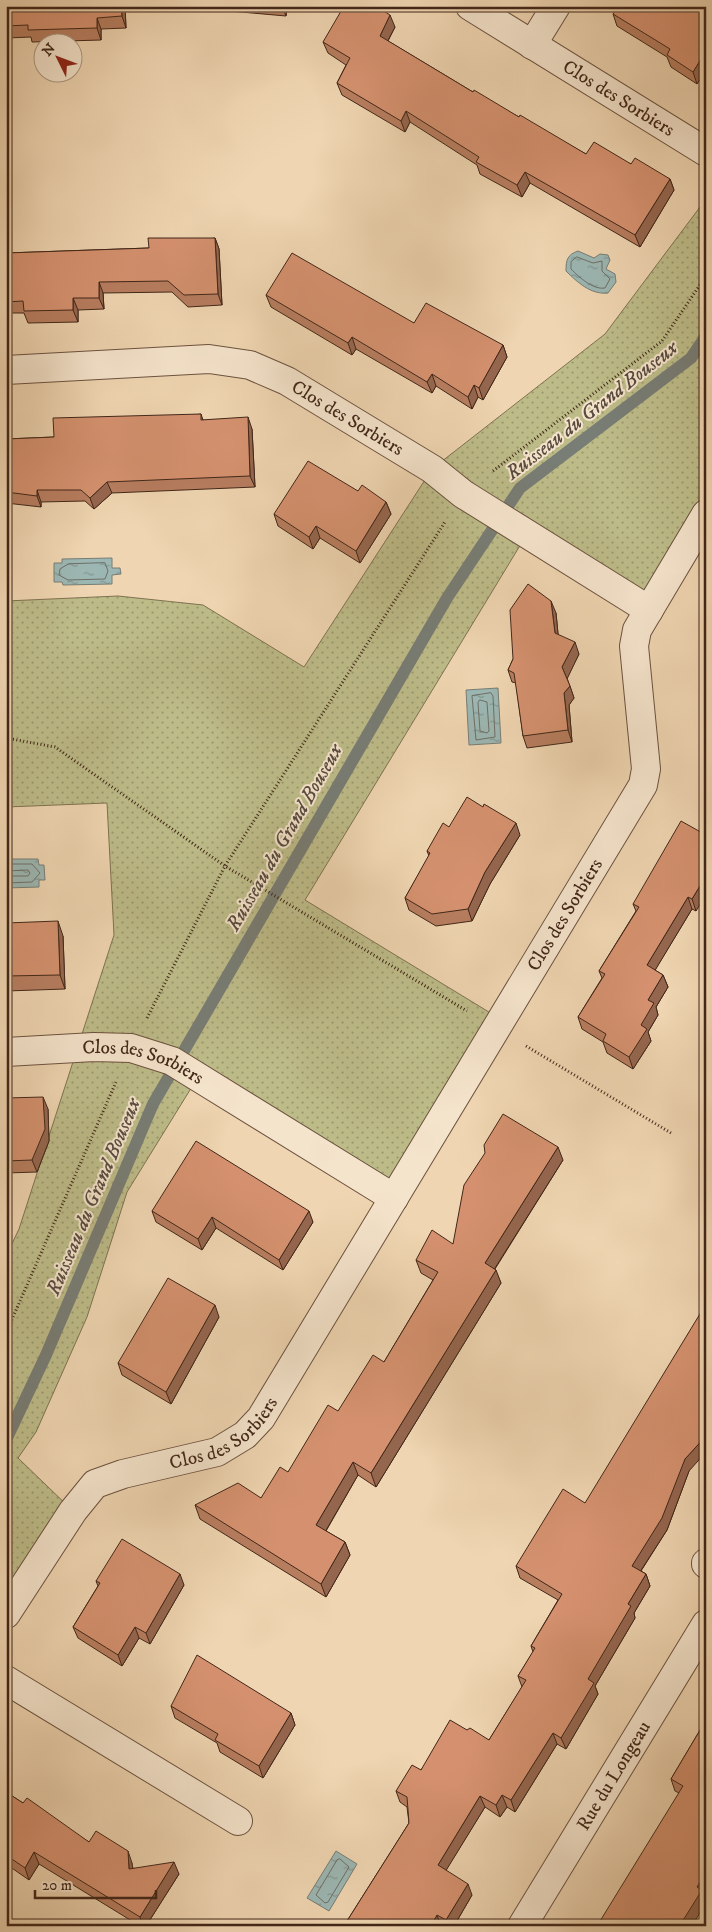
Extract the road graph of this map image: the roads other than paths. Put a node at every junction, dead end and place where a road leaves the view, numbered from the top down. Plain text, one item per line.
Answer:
1 (470, 6) edge
2 (556, 6) edge
3 (532, 45) junction
4 (706, 152) edge
5 (6, 370) edge
6 (706, 514) edge
7 (649, 610) junction
8 (6, 1052) edge
9 (394, 1198) junction
10 (6, 1614) edge
11 (706, 1624) edge
12 (6, 1680) edge
13 (238, 1821) dead end
14 (522, 1926) edge

1 - 3 street, Clos des Sorbiers
2 - 3 street
3 - 4 street, Clos des Sorbiers
5 - 7 street, Clos des Sorbiers
6 - 7 street, Clos des Sorbiers
7 - 9 street, Clos des Sorbiers
8 - 9 street, Clos des Sorbiers
9 - 10 street, Clos des Sorbiers
11 - 14 street, Rue du Longeau
12 - 13 street

